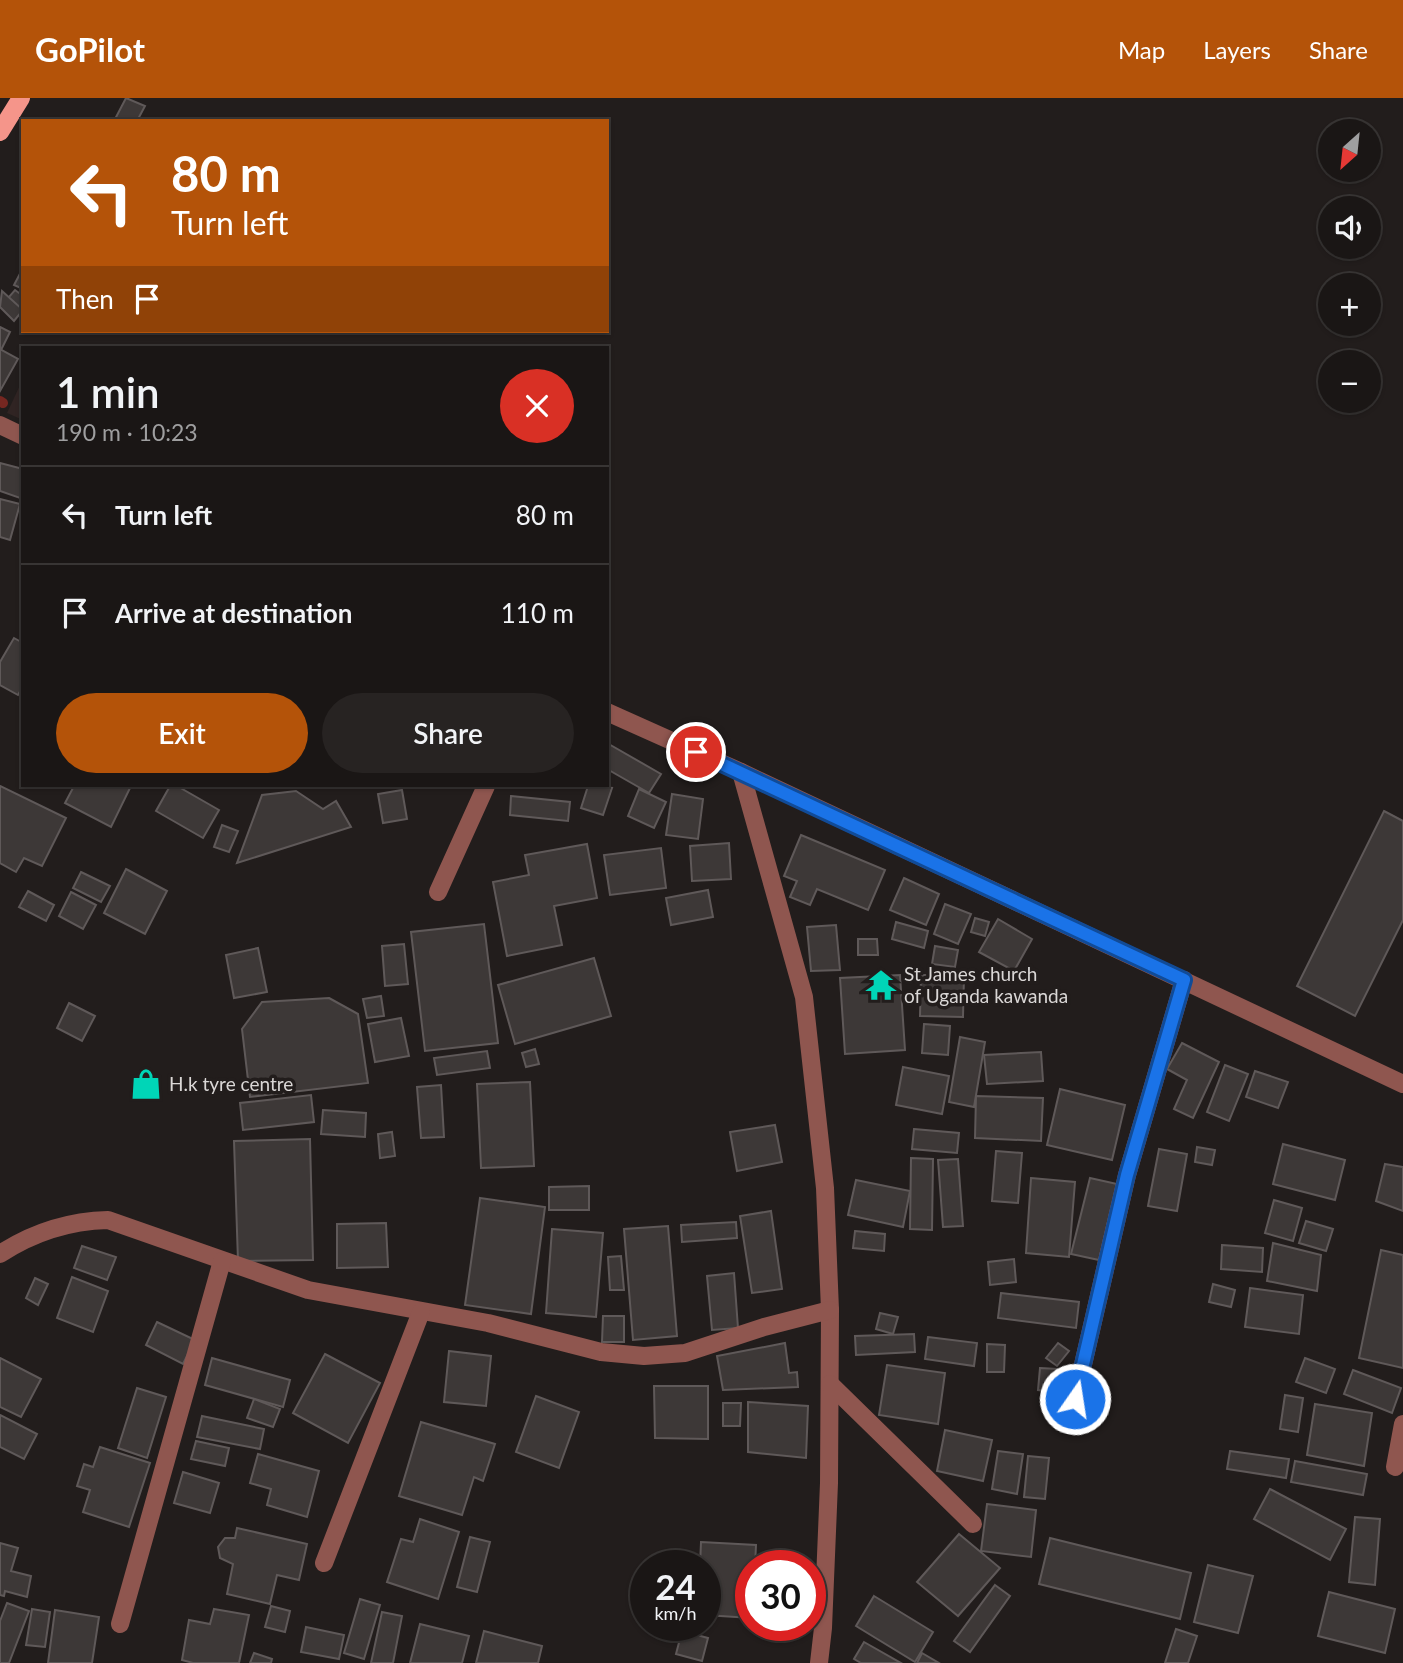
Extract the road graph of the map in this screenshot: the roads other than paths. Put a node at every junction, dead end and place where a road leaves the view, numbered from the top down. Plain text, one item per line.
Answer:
1 (22, 98) edge
2 (0, 132) edge
3 (0, 425) edge
4 (21, 435) edge
5 (609, 713) edge
6 (741, 772) junction
7 (486, 787) edge
8 (438, 892) dead end
9 (1184, 980) junction
10 (1403, 1084) edge
11 (0, 1254) edge
12 (222, 1261) junction
13 (830, 1310) junction
14 (421, 1312) junction
15 (830, 1384) junction
16 (1075, 1399) dead end
17 (1403, 1424) edge
18 (1395, 1467) dead end
19 (973, 1524) dead end
20 (324, 1563) dead end
21 (120, 1624) dead end
22 (819, 1663) edge

1 - 2 main road
3 - 4 street
5 - 6 street
6 - 9 street
6 - 13 street
7 - 8 street
9 - 10 street
9 - 16 street
11 - 12 street
12 - 14 street
12 - 21 street
13 - 14 street
13 - 15 street
14 - 20 street
15 - 19 street
15 - 22 street
17 - 18 street

